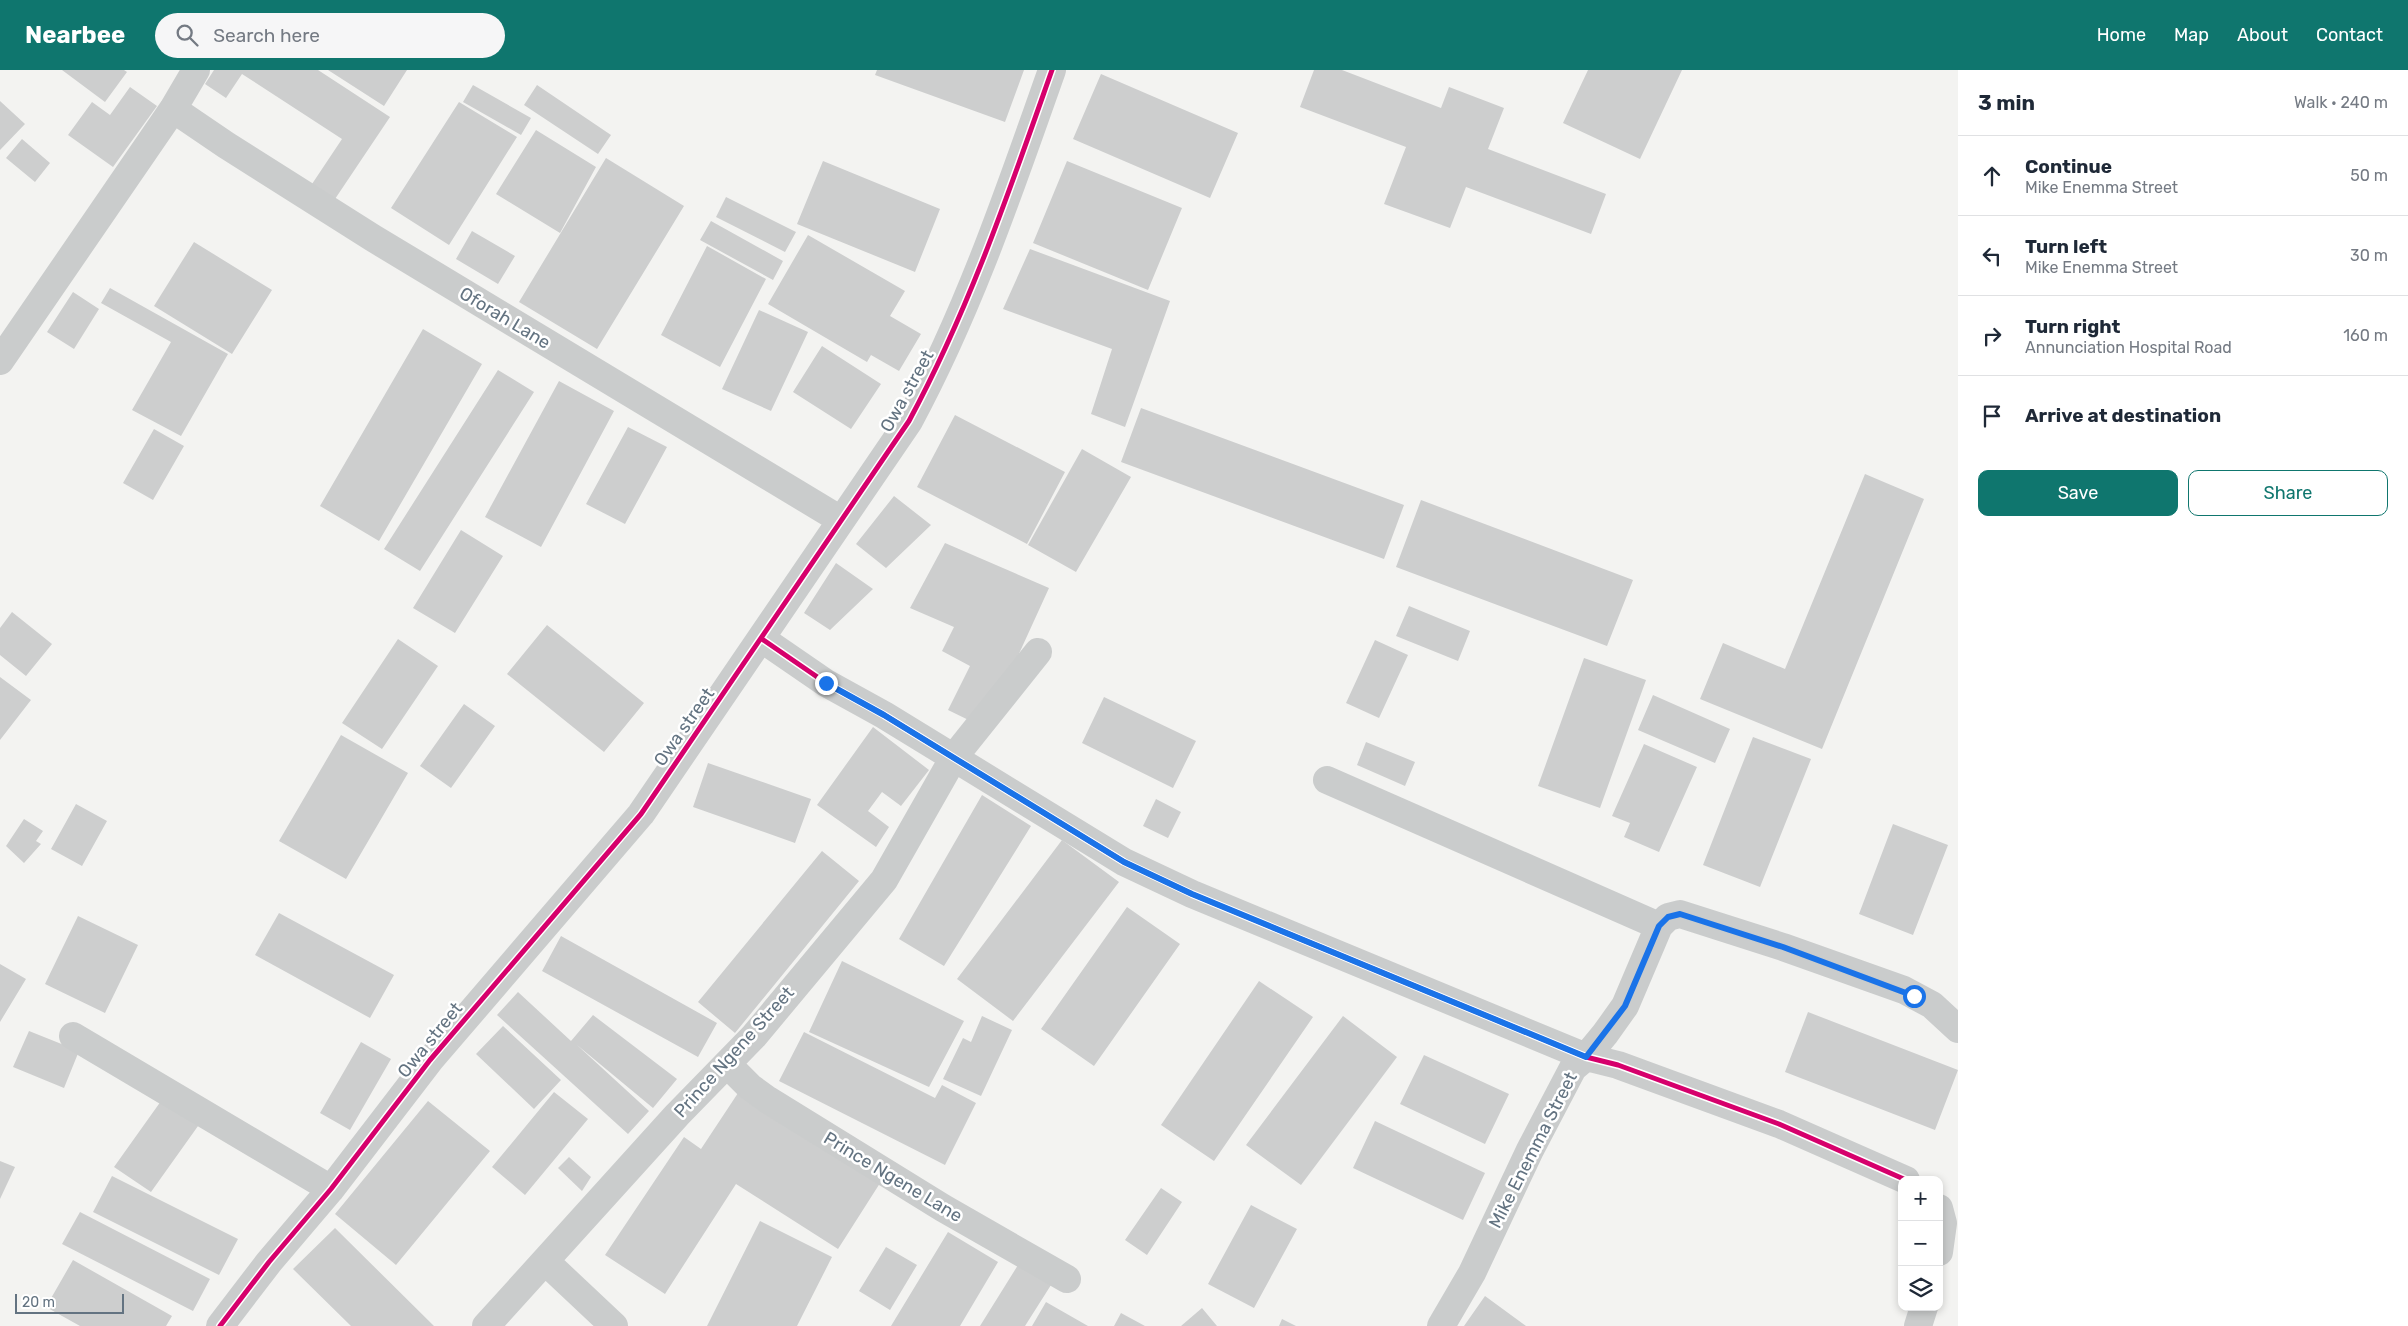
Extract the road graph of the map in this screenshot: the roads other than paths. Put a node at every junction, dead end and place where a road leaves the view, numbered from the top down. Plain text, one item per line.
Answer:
1 (196, 70) edge
2 (1052, 70) edge
3 (173, 109) junction
4 (0, 361) edge
5 (841, 520) junction
6 (762, 639) junction
7 (1038, 652) dead end
8 (954, 757) junction
9 (1327, 780) dead end
10 (1659, 926) junction
11 (1958, 1029) edge
12 (72, 1036) dead end
13 (1586, 1057) junction
14 (727, 1064) junction
15 (1898, 1176) edge
16 (331, 1189) junction
17 (1946, 1208) edge
18 (1943, 1223) edge
19 (546, 1262) junction
20 (1067, 1279) dead end
21 (1923, 1311) edge
22 (220, 1326) edge
23 (486, 1326) edge
24 (614, 1326) edge
25 (1441, 1326) edge
26 (1918, 1326) edge

1 - 3 street
2 - 5 street, Owa street
3 - 4 street
3 - 5 street, Oforah Lane
5 - 6 street, Owa street
6 - 8 street
6 - 16 street, Owa street
7 - 8 street, Prince Ngene Street
8 - 13 street
8 - 14 street, Prince Ngene Street
9 - 10 street
10 - 11 street
10 - 13 street, Mike Enemma Street
12 - 16 street
13 - 15 street
13 - 25 street, Mike Enemma Street
14 - 19 street, Prince Ngene Street
14 - 20 street, Prince Ngene Lane
16 - 22 street, Owa street
17 - 18 street
19 - 23 street, Prince Ngene Street
19 - 24 street
21 - 26 street

